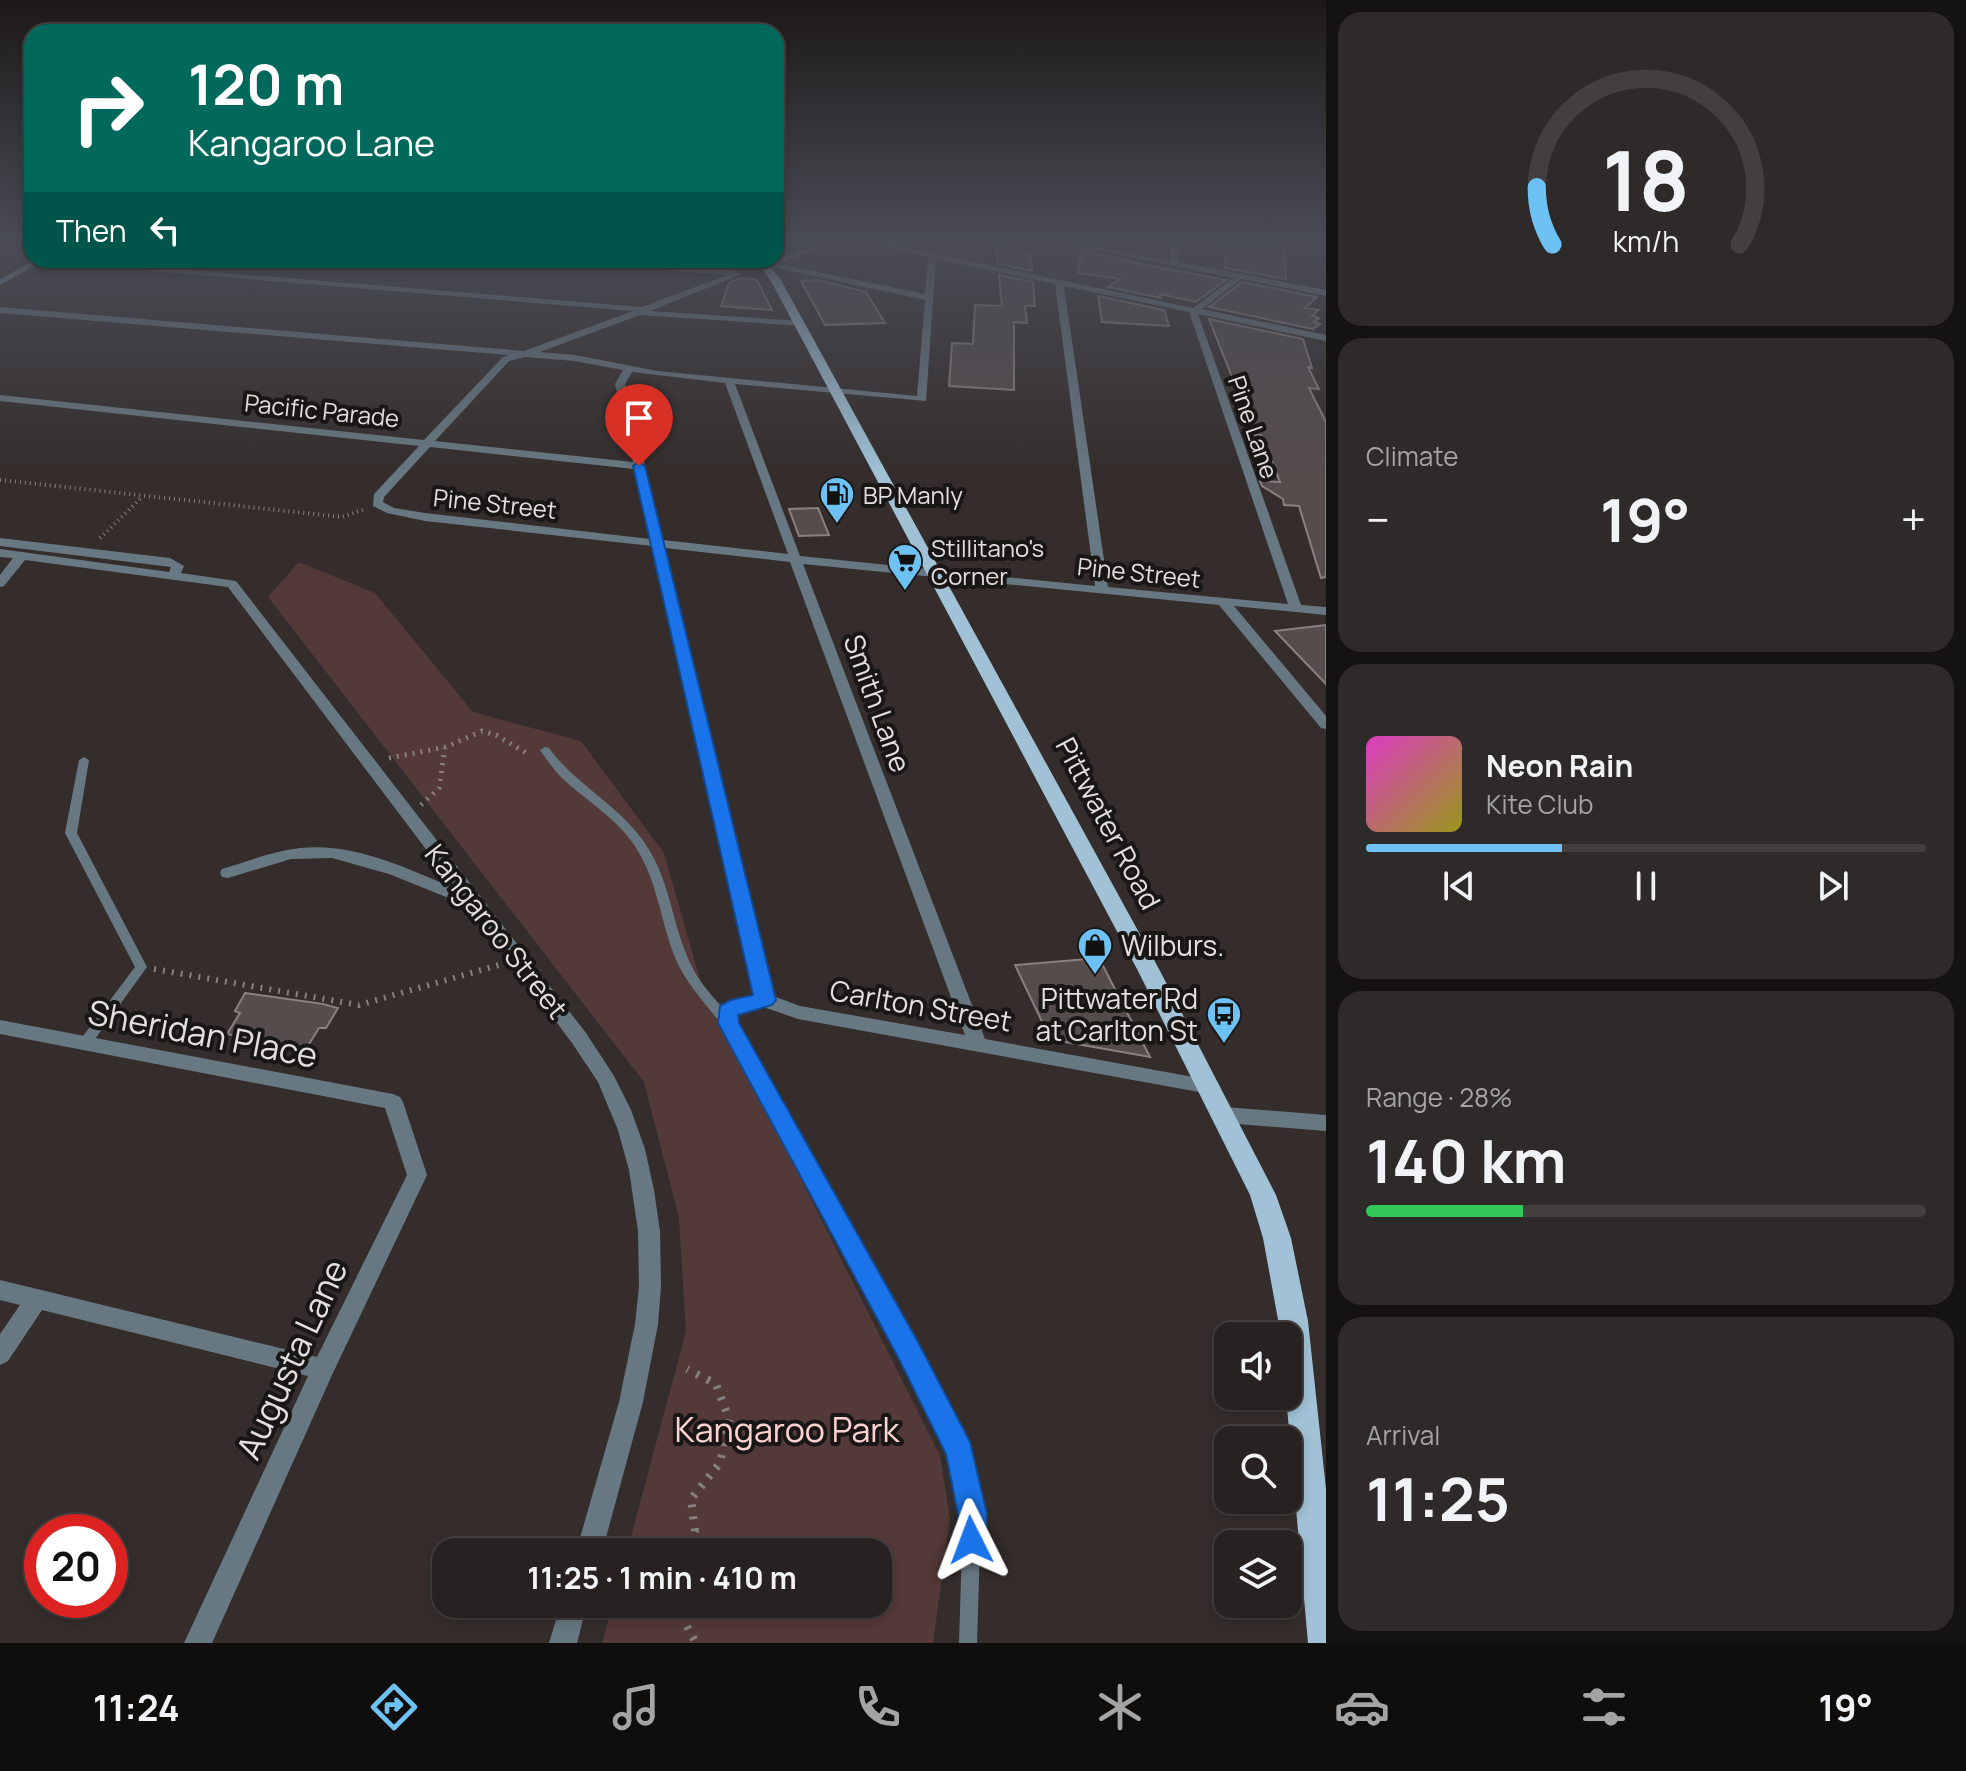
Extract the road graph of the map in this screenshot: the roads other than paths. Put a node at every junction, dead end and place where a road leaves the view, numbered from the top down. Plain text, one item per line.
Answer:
1 (115, 320) edge
2 (618, 320) edge
3 (780, 320) edge
4 (780, 320) edge
5 (927, 320) edge
6 (1064, 320) edge
7 (1196, 320) edge
8 (1232, 320) edge
9 (799, 321) junction
10 (1326, 338) edge
11 (522, 354) junction
12 (629, 370) junction
13 (729, 382) junction
14 (838, 393) junction
15 (0, 398) edge
16 (428, 444) junction
17 (639, 466) junction
18 (0, 542) edge
19 (659, 543) junction
20 (0, 553) edge
21 (22, 556) junction
22 (796, 558) junction
23 (174, 575) junction
24 (936, 575) junction
25 (0, 583) edge
26 (1102, 591) junction
27 (1224, 603) junction
28 (1296, 609) junction
29 (1326, 611) edge
30 (1326, 725) edge
31 (545, 750) dead end
32 (84, 760) dead end
33 (228, 873) dead end
34 (477, 903) junction
35 (765, 1000) junction
36 (728, 1023) junction
37 (0, 1027) edge
38 (85, 1043) junction
39 (977, 1043) junction
40 (1210, 1087) junction
41 (393, 1102) joint
42 (1225, 1115) junction
43 (1326, 1123) edge
44 (0, 1290) edge
45 (37, 1298) junction
46 (0, 1354) edge
47 (323, 1369) junction
48 (1316, 1435) edge
49 (593, 1538) edge
50 (570, 1618) edge
51 (198, 1643) edge
52 (563, 1643) edge
53 (968, 1643) edge
54 (1325, 1643) edge

1 - 11 street
2 - 11 street
3 - 9 street
4 - 9 street
5 - 14 street
6 - 26 street
7 - 28 street, Pine Lane
8 - 10 street
9 - 14 main road, Pittwater Road
11 - 12 street
11 - 16 street
12 - 13 street
12 - 17 street
13 - 14 street
13 - 22 street, Smith Lane
14 - 24 main road, Pittwater Road
15 - 16 street, Pacific Parade
16 - 17 street, Pacific Parade
16 - 19 street, Pine Street
17 - 19 street
18 - 23 street
19 - 22 street, Pine Street
19 - 35 street
20 - 21 street, Kangaroo Street
21 - 23 street, Kangaroo Street
21 - 25 street
22 - 24 street, Pine Street
22 - 39 street, Smith Lane
23 - 34 street, Kangaroo Street
24 - 26 street, Pine Street
24 - 40 main road, Pittwater Road
26 - 27 street, Pine Street
27 - 28 street, Pine Street
27 - 30 street
28 - 29 street, Pine Street
31 - 36 lane
32 - 38 lane
33 - 34 street
34 - 49 street, Kangaroo Street
35 - 36 lane
35 - 39 street, Carlton Street
36 - 53 lane
37 - 38 street, Sheridan Place
38 - 41 street, Sheridan Place
39 - 40 street, Carlton Street
40 - 42 main road, Pittwater Road
41 - 47 street, Augusta Lane
42 - 43 street
42 - 48 main road, Pittwater Road
44 - 45 street
45 - 46 street
45 - 47 street
47 - 51 street, Augusta Lane
48 - 54 main road, Pittwater Road
50 - 52 street

